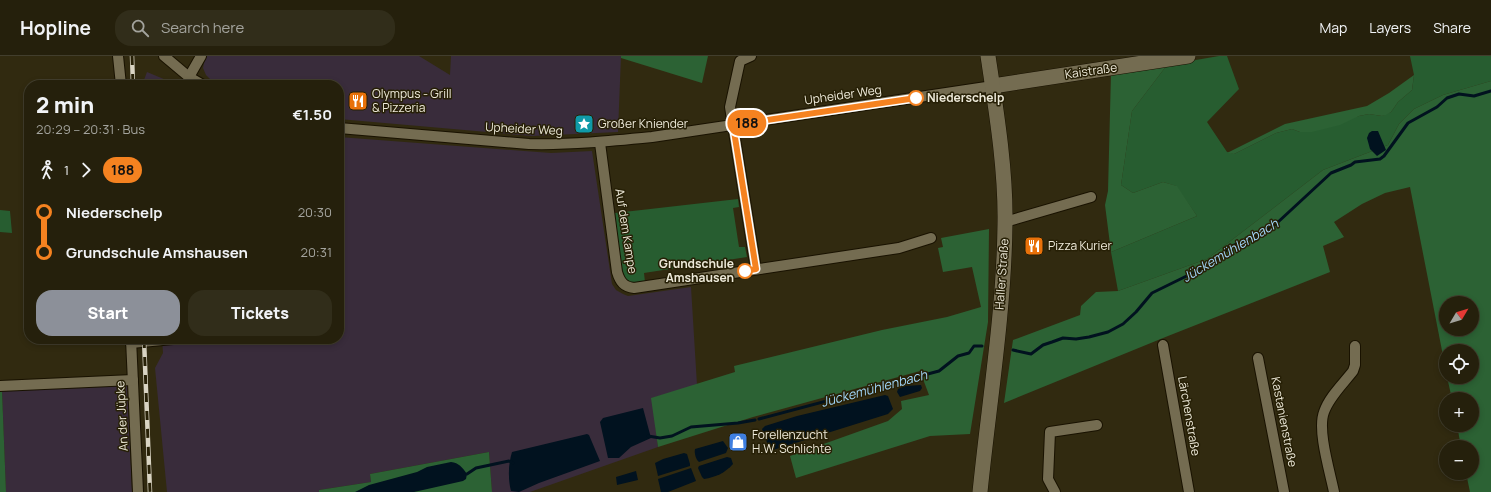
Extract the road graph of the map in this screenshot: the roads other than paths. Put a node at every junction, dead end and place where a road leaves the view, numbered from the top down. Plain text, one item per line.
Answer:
1 (118, 56) edge
2 (164, 56) edge
3 (201, 56) edge
4 (752, 56) edge
5 (988, 56) edge
6 (1188, 56) edge
7 (189, 77) junction
8 (120, 80) edge
9 (194, 80) edge
10 (992, 86) junction
11 (733, 125) junction
12 (344, 128) edge
13 (600, 142) junction
14 (1091, 197) dead end
15 (1005, 222) junction
16 (931, 238) dead end
17 (756, 269) junction
18 (131, 344) edge
19 (1163, 345) dead end
20 (1355, 346) dead end
21 (1258, 358) dead end
22 (133, 380) junction
23 (0, 386) edge
24 (1097, 425) dead end
25 (138, 492) edge
26 (980, 492) edge
27 (1055, 492) edge
28 (1189, 492) edge
29 (1284, 492) edge
30 (1334, 492) edge

1 - 8 street
2 - 7 street
3 - 7 street
4 - 11 street
5 - 10 main road, Haller Straße
6 - 10 main road, Kaistraße
7 - 9 street
10 - 11 street, Upheider Weg
10 - 15 main road, Haller Straße
11 - 13 street, Upheider Weg
11 - 17 street
12 - 13 street, Upheider Weg
13 - 17 street, Auf dem Kampe
14 - 15 street
15 - 26 main road, Haller Straße
16 - 17 street, Auf dem Kampe
18 - 22 street, An der Jüpke
19 - 28 street, Lärchenstraße
20 - 30 street
21 - 29 street, Kastanienstraße
22 - 23 street
22 - 25 street, An der Jüpke
24 - 27 street

